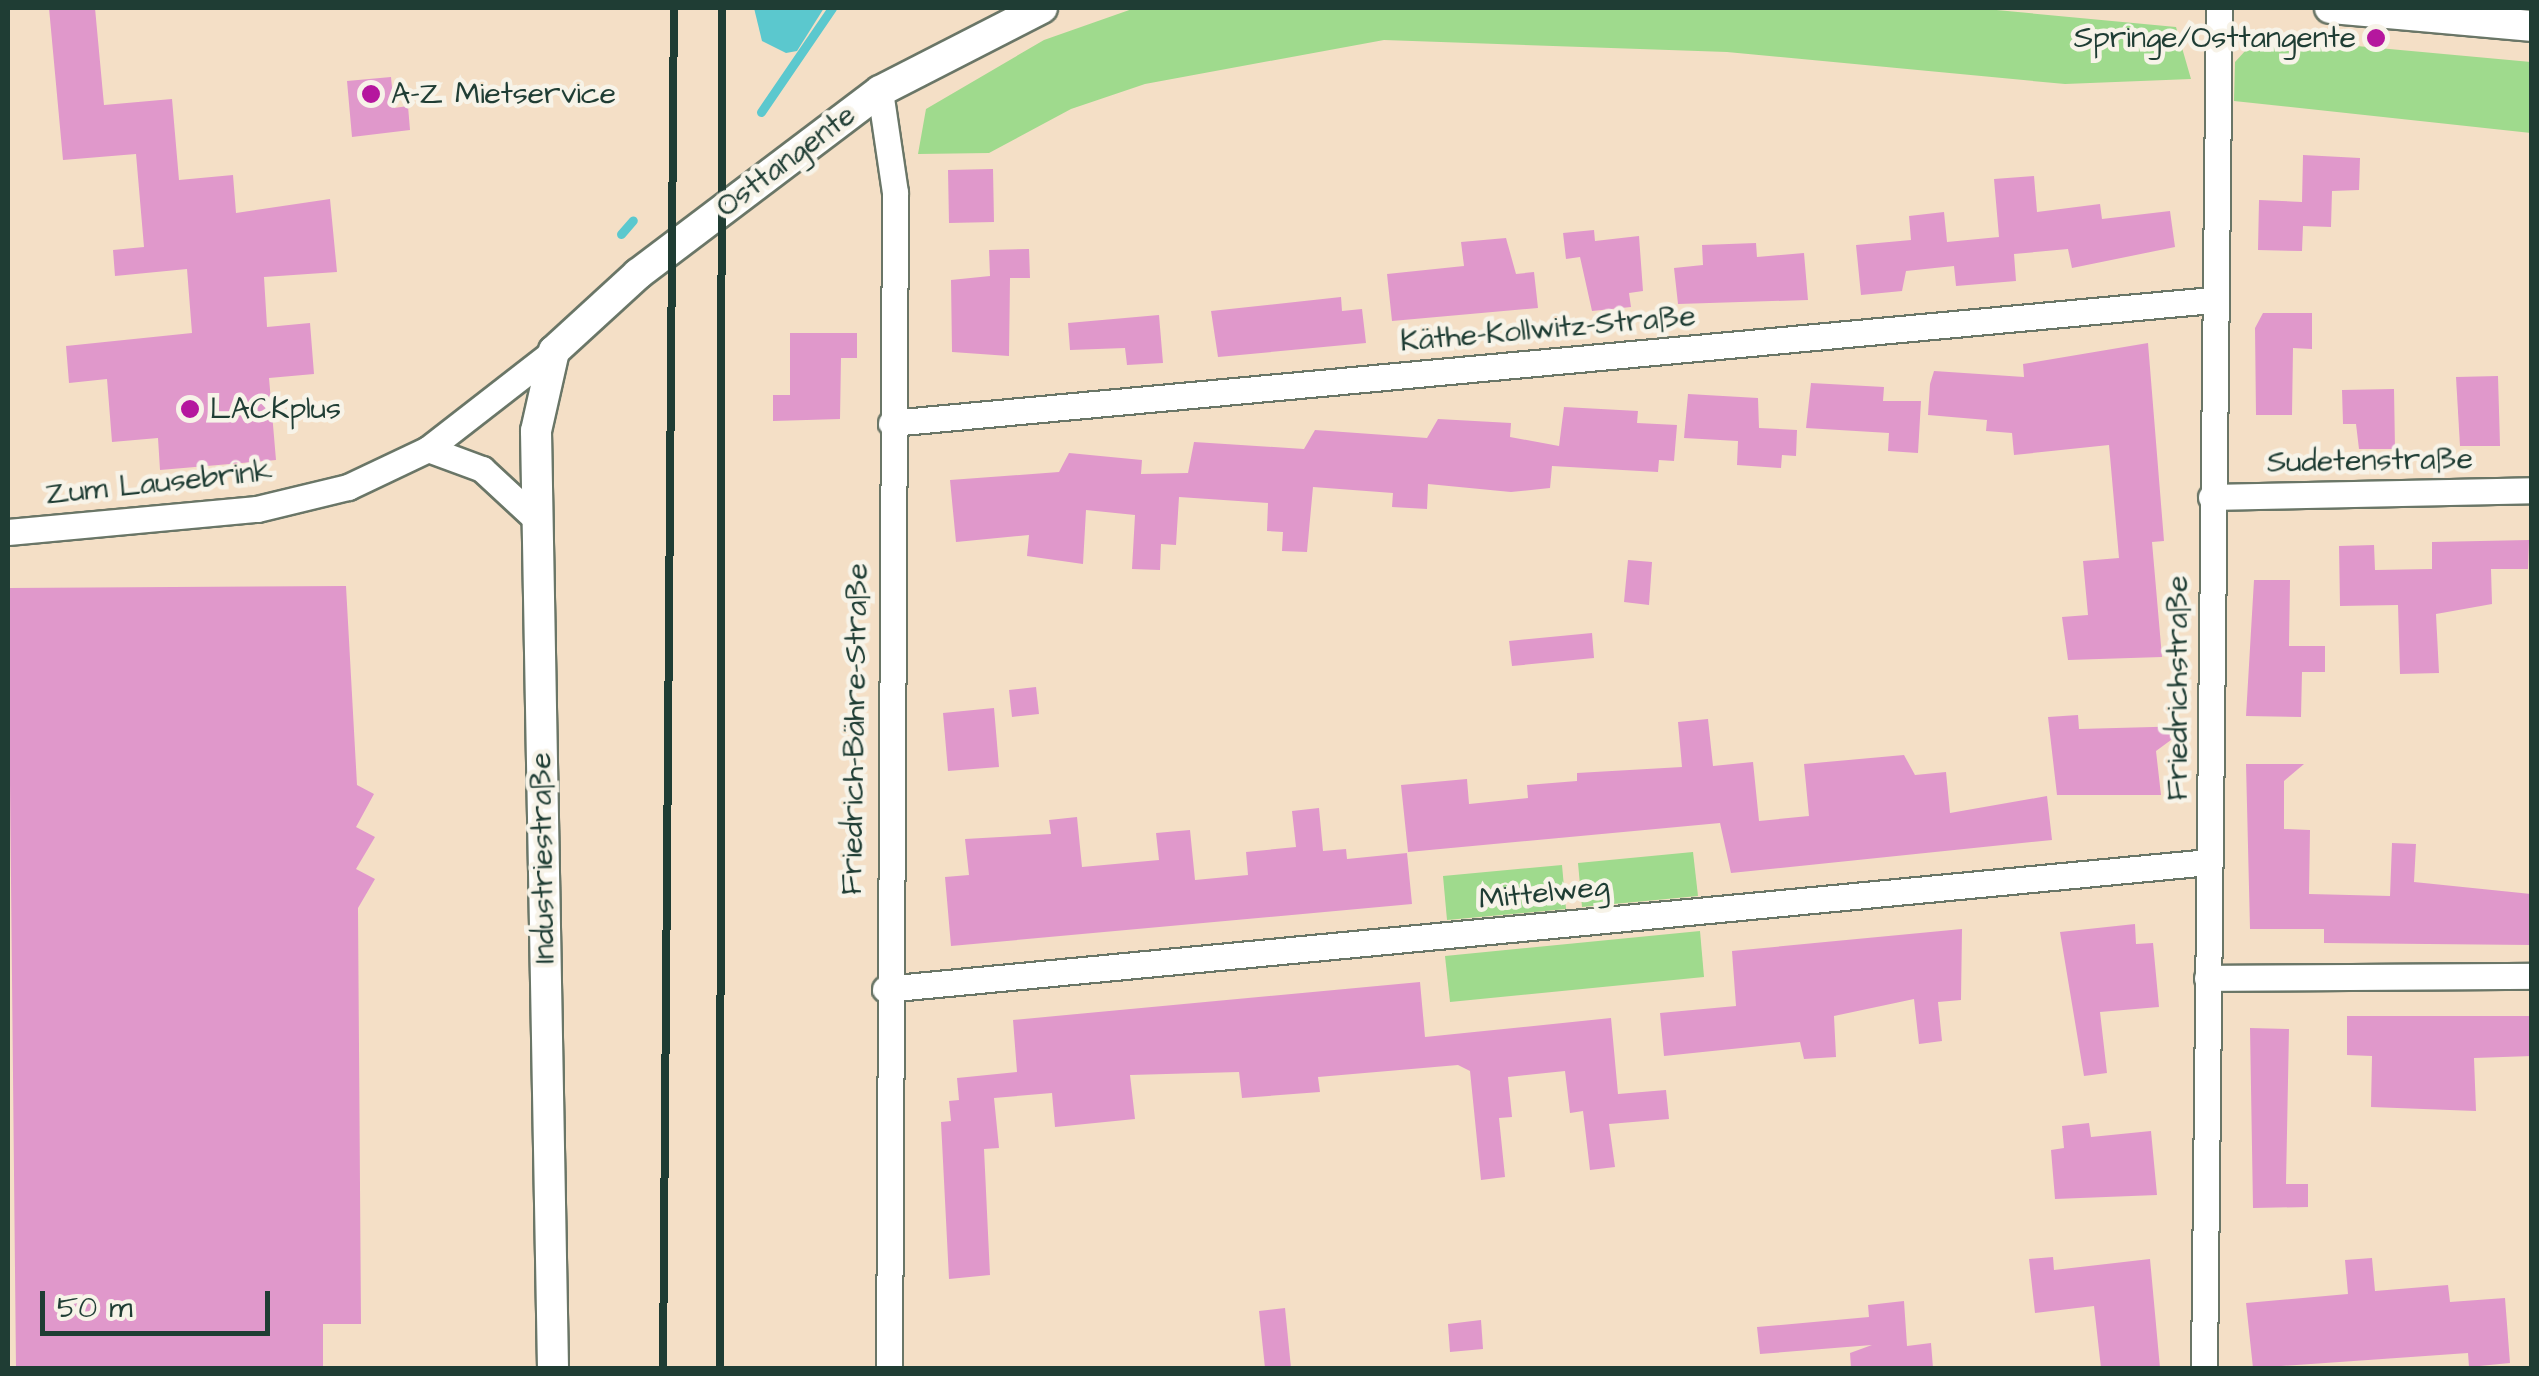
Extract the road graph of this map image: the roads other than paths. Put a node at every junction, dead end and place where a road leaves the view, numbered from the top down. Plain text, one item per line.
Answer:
1 (1042, 8) edge
2 (2218, 8) edge
3 (2330, 8) edge
4 (2532, 26) edge
5 (880, 91) junction
6 (2210, 300) junction
7 (554, 350) junction
8 (891, 423) junction
9 (428, 449) junction
10 (2532, 490) edge
11 (2211, 497) junction
12 (537, 520) junction
13 (8, 532) edge
14 (2209, 862) junction
15 (2532, 976) edge
16 (2207, 978) junction
17 (885, 988) junction
18 (553, 1368) edge
19 (889, 1368) edge
20 (2204, 1368) edge

1 - 5 street, Osttangente
2 - 6 street, Friedrichstraße
3 - 4 street
5 - 7 street, Osttangente
5 - 8 street, Friedrich-Bähre-Straße
6 - 8 street, Käthe-Kollwitz-Straße
6 - 11 street, Friedrichstraße
7 - 9 street, Zum Lausebrink
7 - 12 street, Industriestraße
8 - 17 street, Friedrich-Bähre-Straße
9 - 12 street
9 - 13 street, Zum Lausebrink
10 - 11 street, Sudetenstraße
11 - 14 street, Friedrichstraße
12 - 18 street, Industriestraße
14 - 16 street, Friedrichstraße
14 - 17 street, Mittelweg
15 - 16 street
16 - 20 street, Friedrichstraße
17 - 19 street, Friedrich-Bähre-Straße

